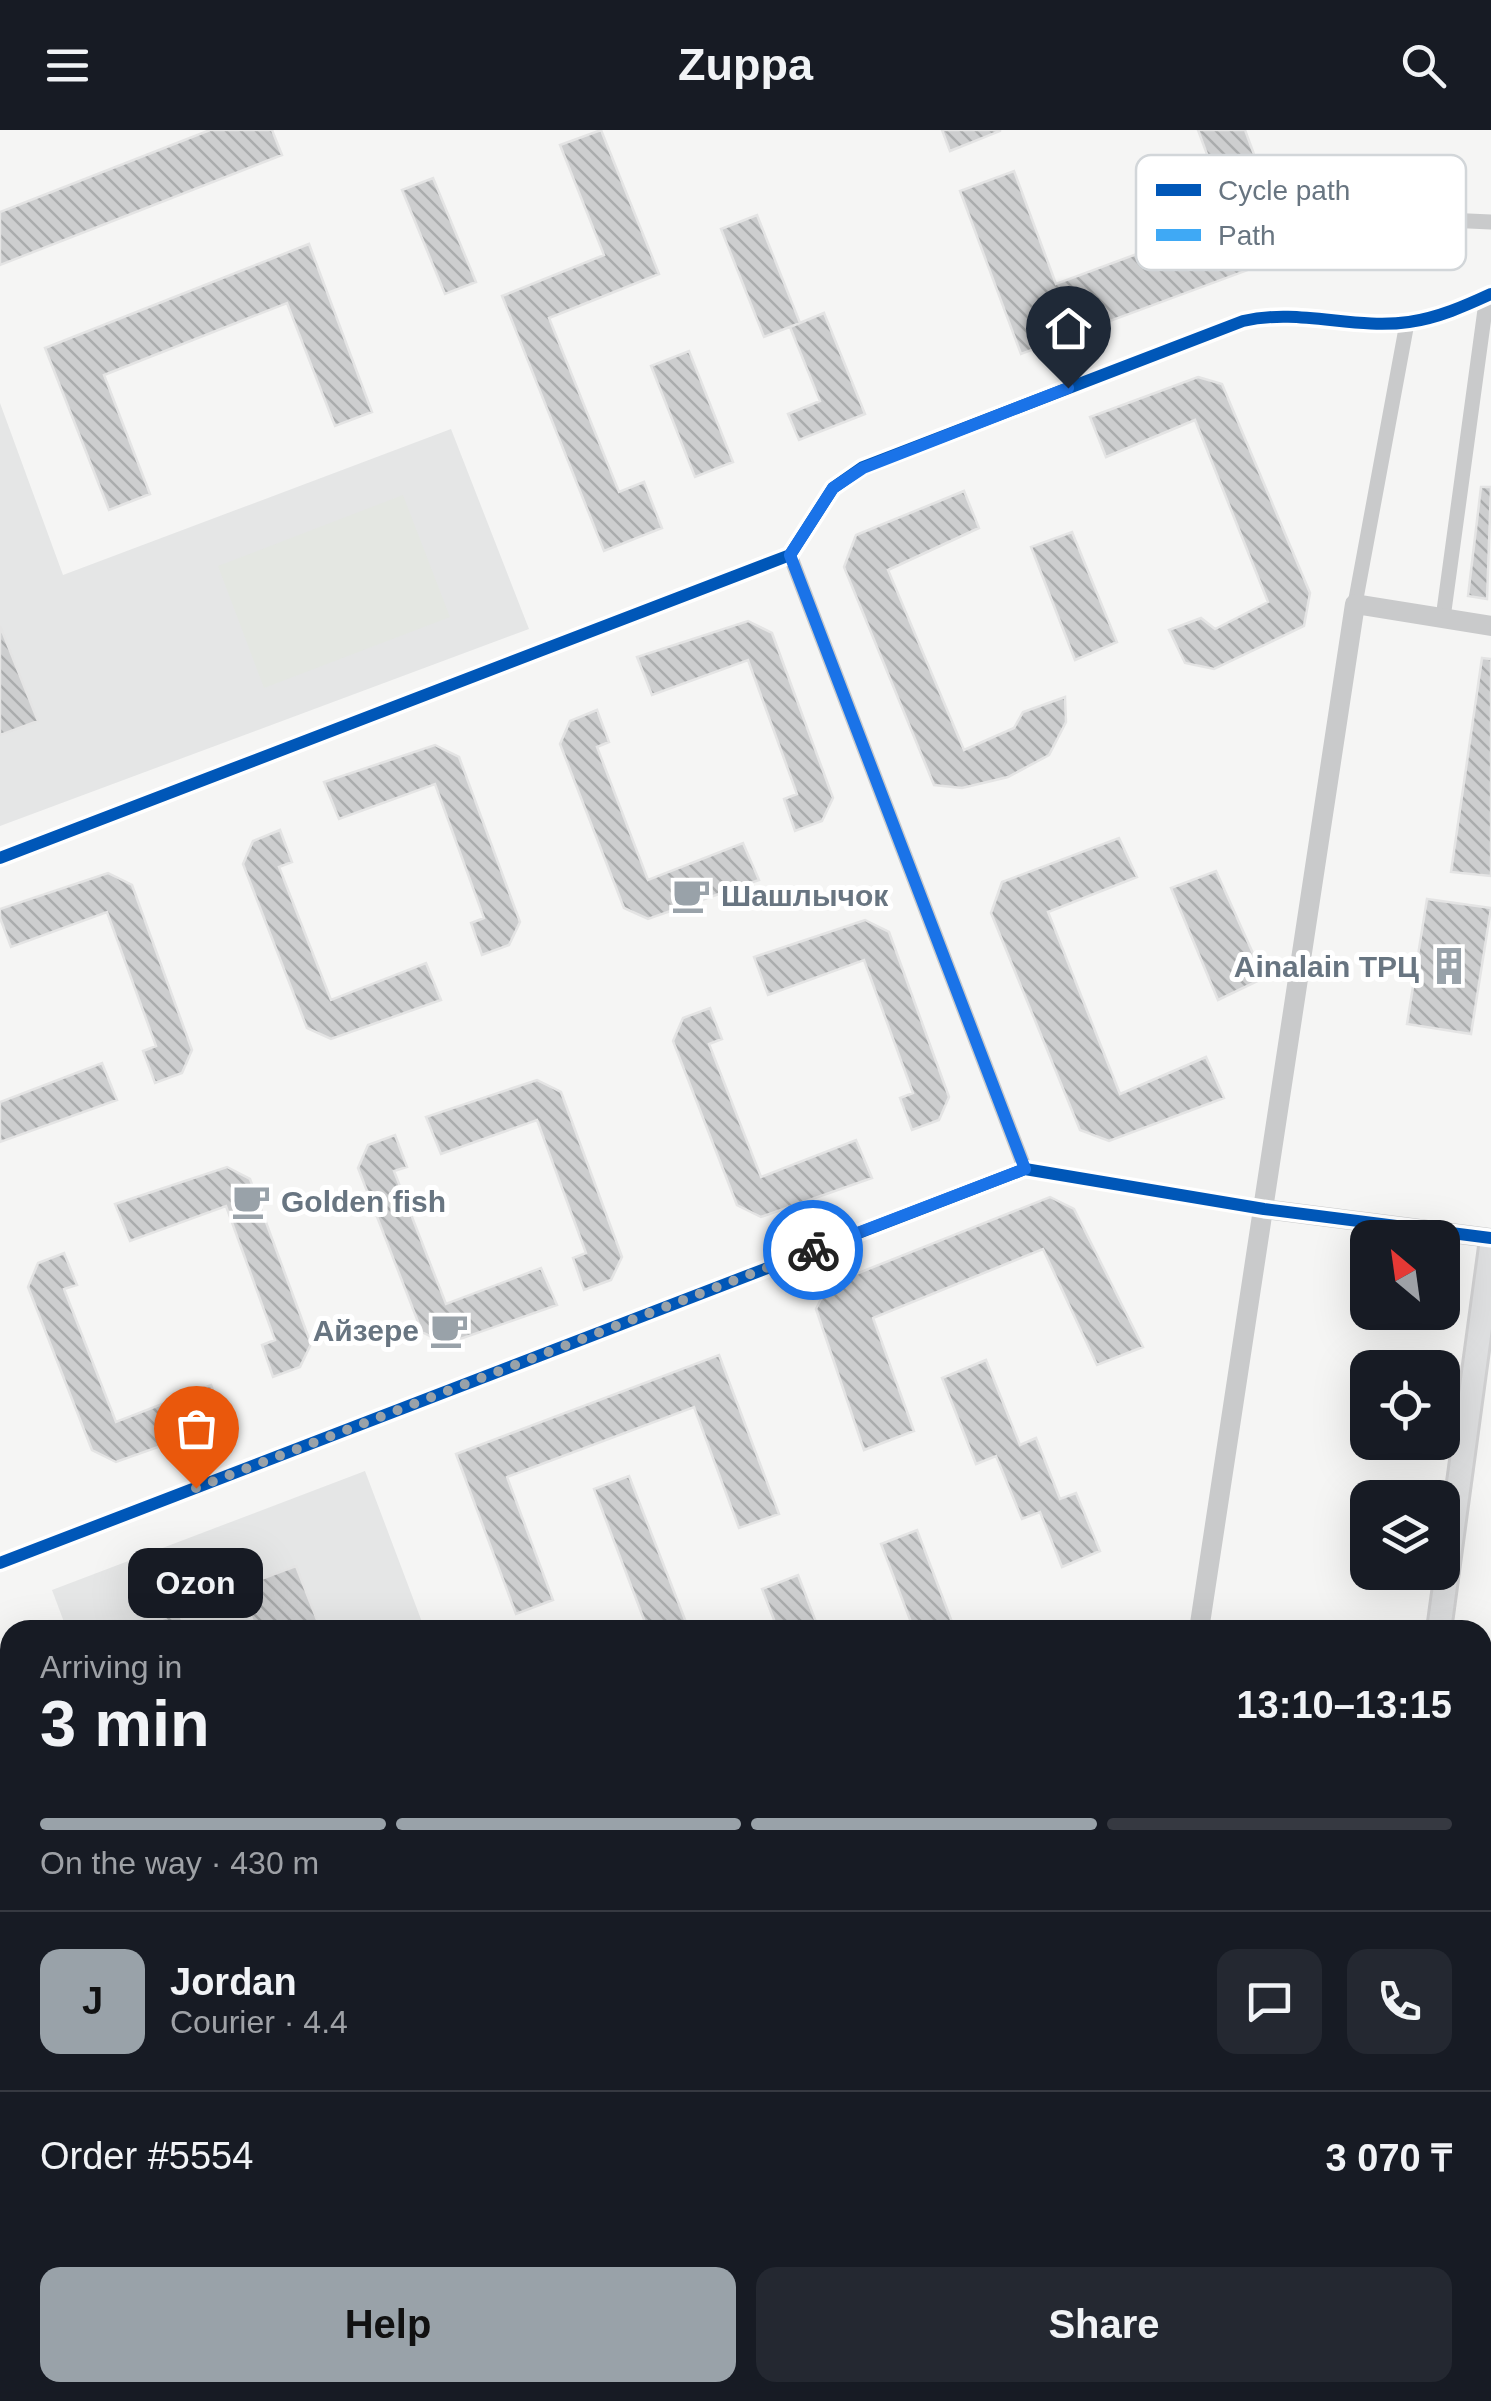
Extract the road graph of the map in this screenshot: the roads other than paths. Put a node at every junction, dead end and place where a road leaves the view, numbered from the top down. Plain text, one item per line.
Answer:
1 (1466, 221) edge
2 (1491, 222) edge
3 (1489, 295) edge
4 (1406, 323) junction
5 (790, 555) junction
6 (1355, 604) junction
7 (1443, 618) junction
8 (1491, 626) edge
9 (0, 858) edge
10 (1025, 1169) junction
11 (1264, 1210) junction
12 (1491, 1238) edge
13 (1491, 1247) edge
14 (0, 1562) edge
15 (1200, 1620) edge
16 (1440, 1620) edge

1 - 2 street
3 - 4 street
3 - 7 street
4 - 5 street
4 - 6 street
5 - 9 street
5 - 10 street
6 - 7 street
6 - 11 street
7 - 8 street
10 - 11 street
10 - 14 street
11 - 12 street
11 - 15 street
13 - 16 main road

